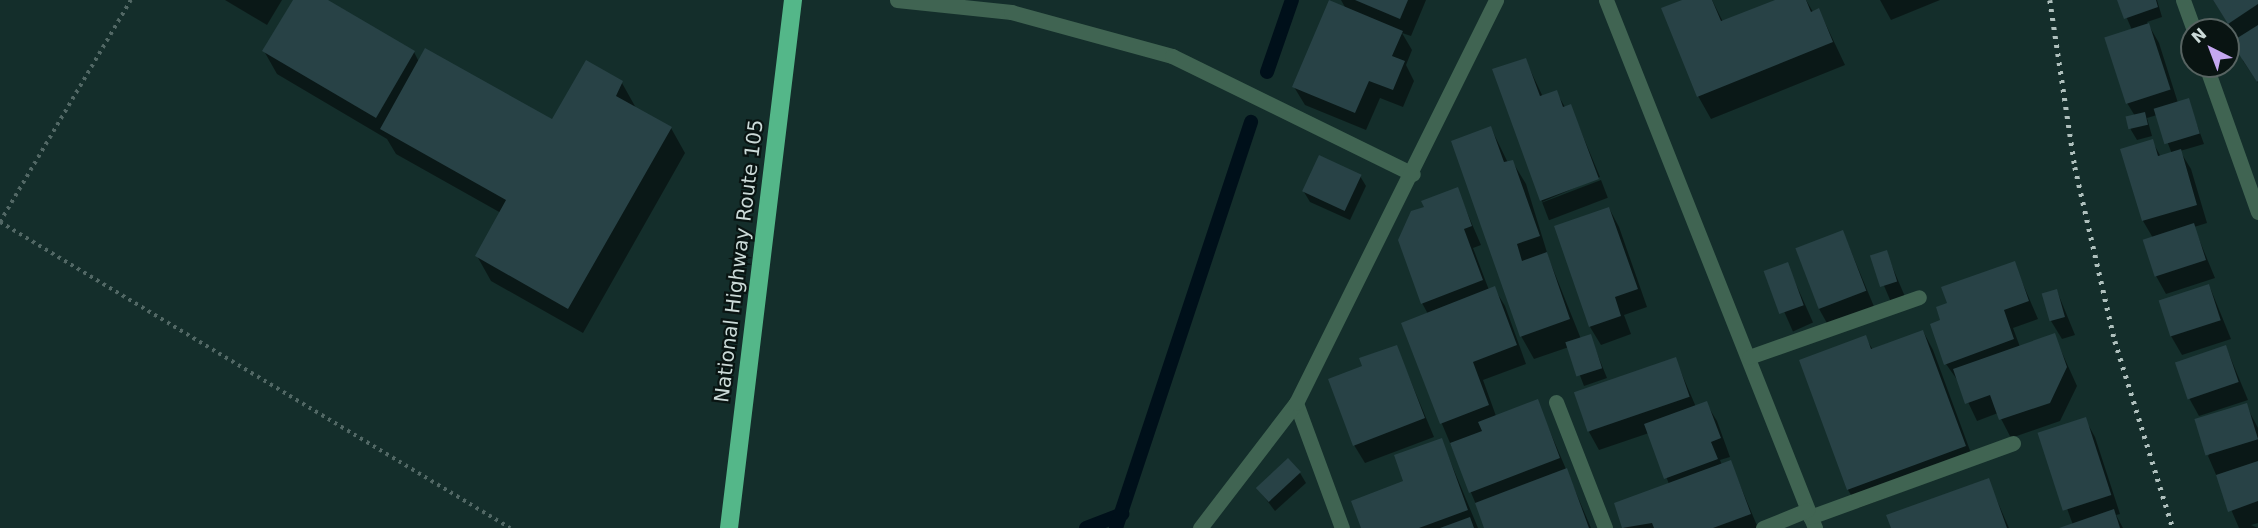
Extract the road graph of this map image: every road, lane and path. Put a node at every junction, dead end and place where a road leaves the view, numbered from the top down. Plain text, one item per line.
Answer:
1 (131, 0) edge
2 (793, 0) edge
3 (897, 0) edge
4 (1496, 0) edge
5 (1606, 0) edge
6 (2183, 0) edge
7 (2190, 18) edge
8 (2210, 78) edge
9 (1413, 174) junction
10 (2258, 212) edge
11 (0, 222) edge
12 (1918, 297) dead end
13 (1749, 357) junction
14 (1556, 402) dead end
15 (1296, 403) junction
16 (2013, 443) dead end
17 (1811, 518) edge
18 (510, 528) edge
19 (729, 528) edge
20 (1200, 528) edge
21 (1342, 528) edge
22 (1605, 528) edge
23 (1762, 528) edge

1 - 11 path
2 - 19 highway, National Highway Route 105
3 - 9 street
4 - 9 street
5 - 13 street
6 - 7 street
8 - 10 street
9 - 15 street
11 - 18 path
12 - 13 street
13 - 17 street
14 - 22 street
15 - 20 street
15 - 21 street
16 - 17 street
17 - 23 street

